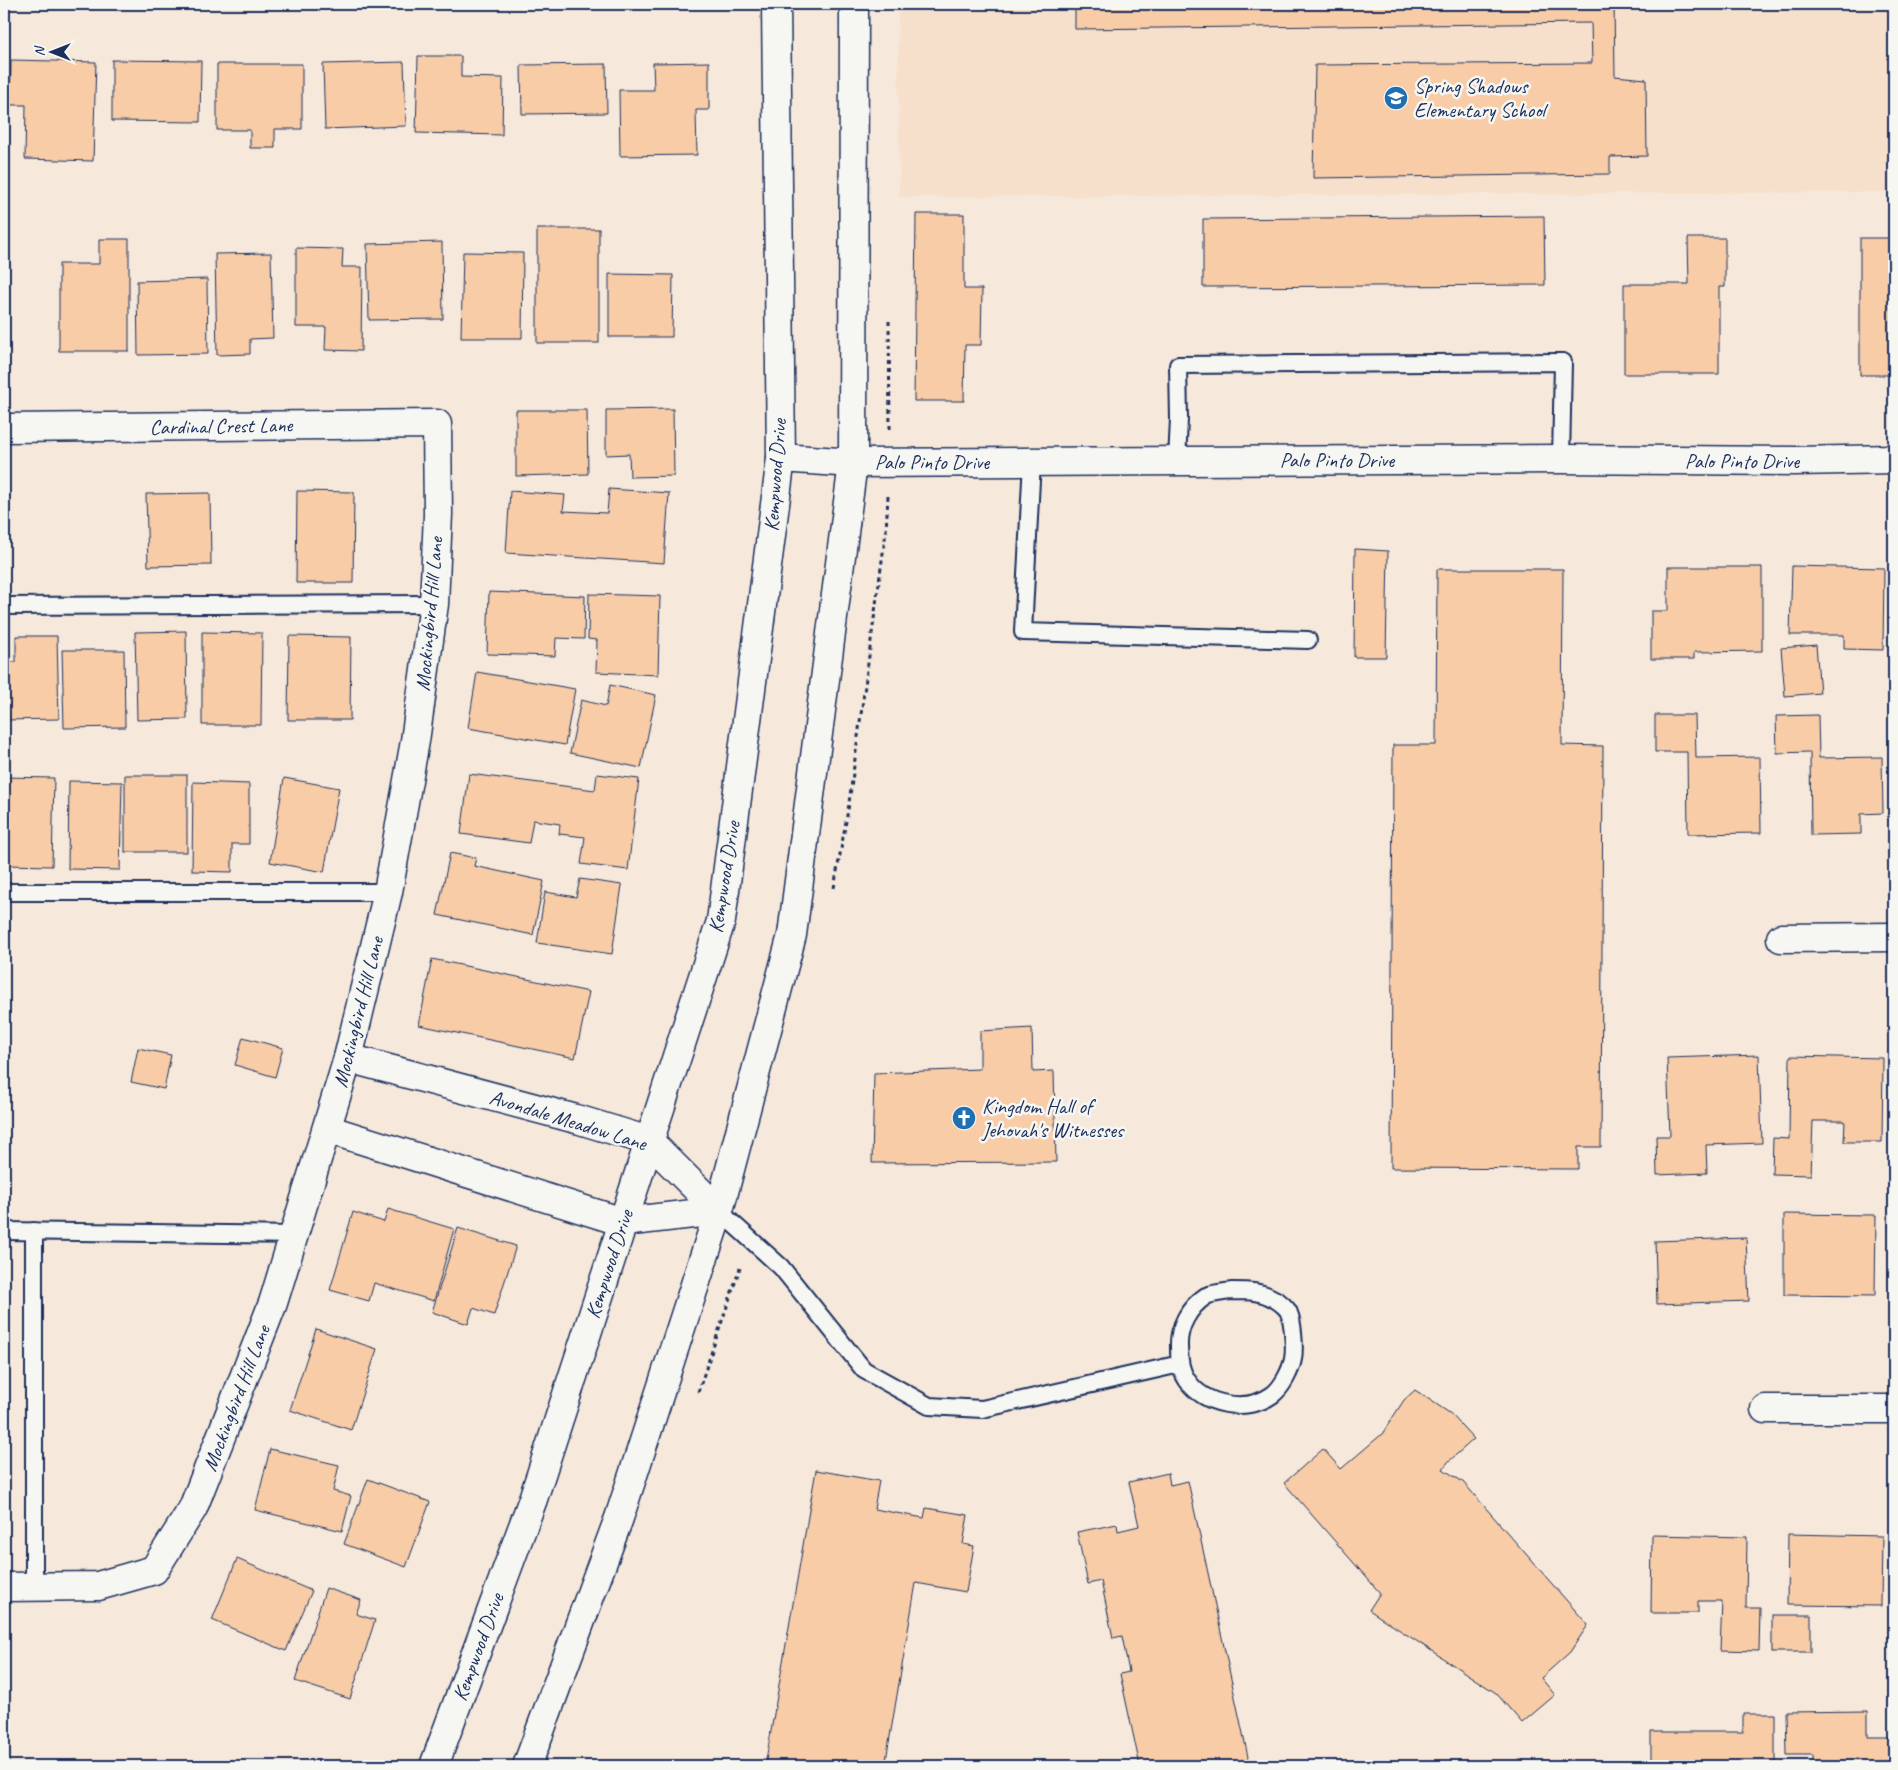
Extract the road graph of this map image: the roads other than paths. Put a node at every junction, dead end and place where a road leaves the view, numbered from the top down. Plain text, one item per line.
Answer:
1 (776, 4) edge
2 (854, 4) edge
3 (437, 424) joint
4 (4, 428) edge
5 (781, 458) junction
6 (1561, 459) junction
7 (1894, 459) edge
8 (1177, 461) junction
9 (1032, 462) junction
10 (853, 463) junction
11 (434, 604) junction
12 (4, 606) edge
13 (1308, 640) dead end
14 (4, 892) edge
15 (388, 892) junction
16 (1894, 937) edge
17 (1781, 938) dead end
18 (348, 1058) junction
19 (326, 1129) junction
20 (650, 1141) junction
21 (719, 1211) junction
22 (623, 1222) junction
23 (4, 1231) edge
24 (34, 1231) junction
25 (294, 1235) junction
26 (1180, 1364) junction
27 (1765, 1409) dead end
28 (1894, 1409) edge
29 (4, 1587) edge
30 (34, 1587) junction
31 (434, 1766) edge
32 (527, 1766) edge

1 - 5 street, Kempwood Drive
2 - 10 street
3 - 4 street, Cardinal Crest Lane
3 - 11 street, Mockingbird Hill Lane
5 - 10 street, Palo Pinto Drive
5 - 20 street, Kempwood Drive
6 - 7 street, Palo Pinto Drive
6 - 8 street, Palo Pinto Drive
6 - 8 lane
8 - 9 street, Palo Pinto Drive
9 - 10 street, Palo Pinto Drive
9 - 13 lane
10 - 21 street
11 - 12 lane
11 - 15 street, Mockingbird Hill Lane
14 - 15 lane
15 - 18 street, Mockingbird Hill Lane
16 - 17 street
18 - 19 street, Mockingbird Hill Lane
18 - 20 street, Avondale Meadow Lane
19 - 22 street
19 - 25 street, Mockingbird Hill Lane
20 - 21 street, Avondale Meadow Lane
20 - 22 street, Kempwood Drive
21 - 22 street
21 - 26 lane
21 - 32 street
22 - 31 street, Kempwood Drive
23 - 24 lane
24 - 25 lane
24 - 30 lane
25 - 30 street, Mockingbird Hill Lane
26 - 26 lane
27 - 28 street
29 - 30 street

